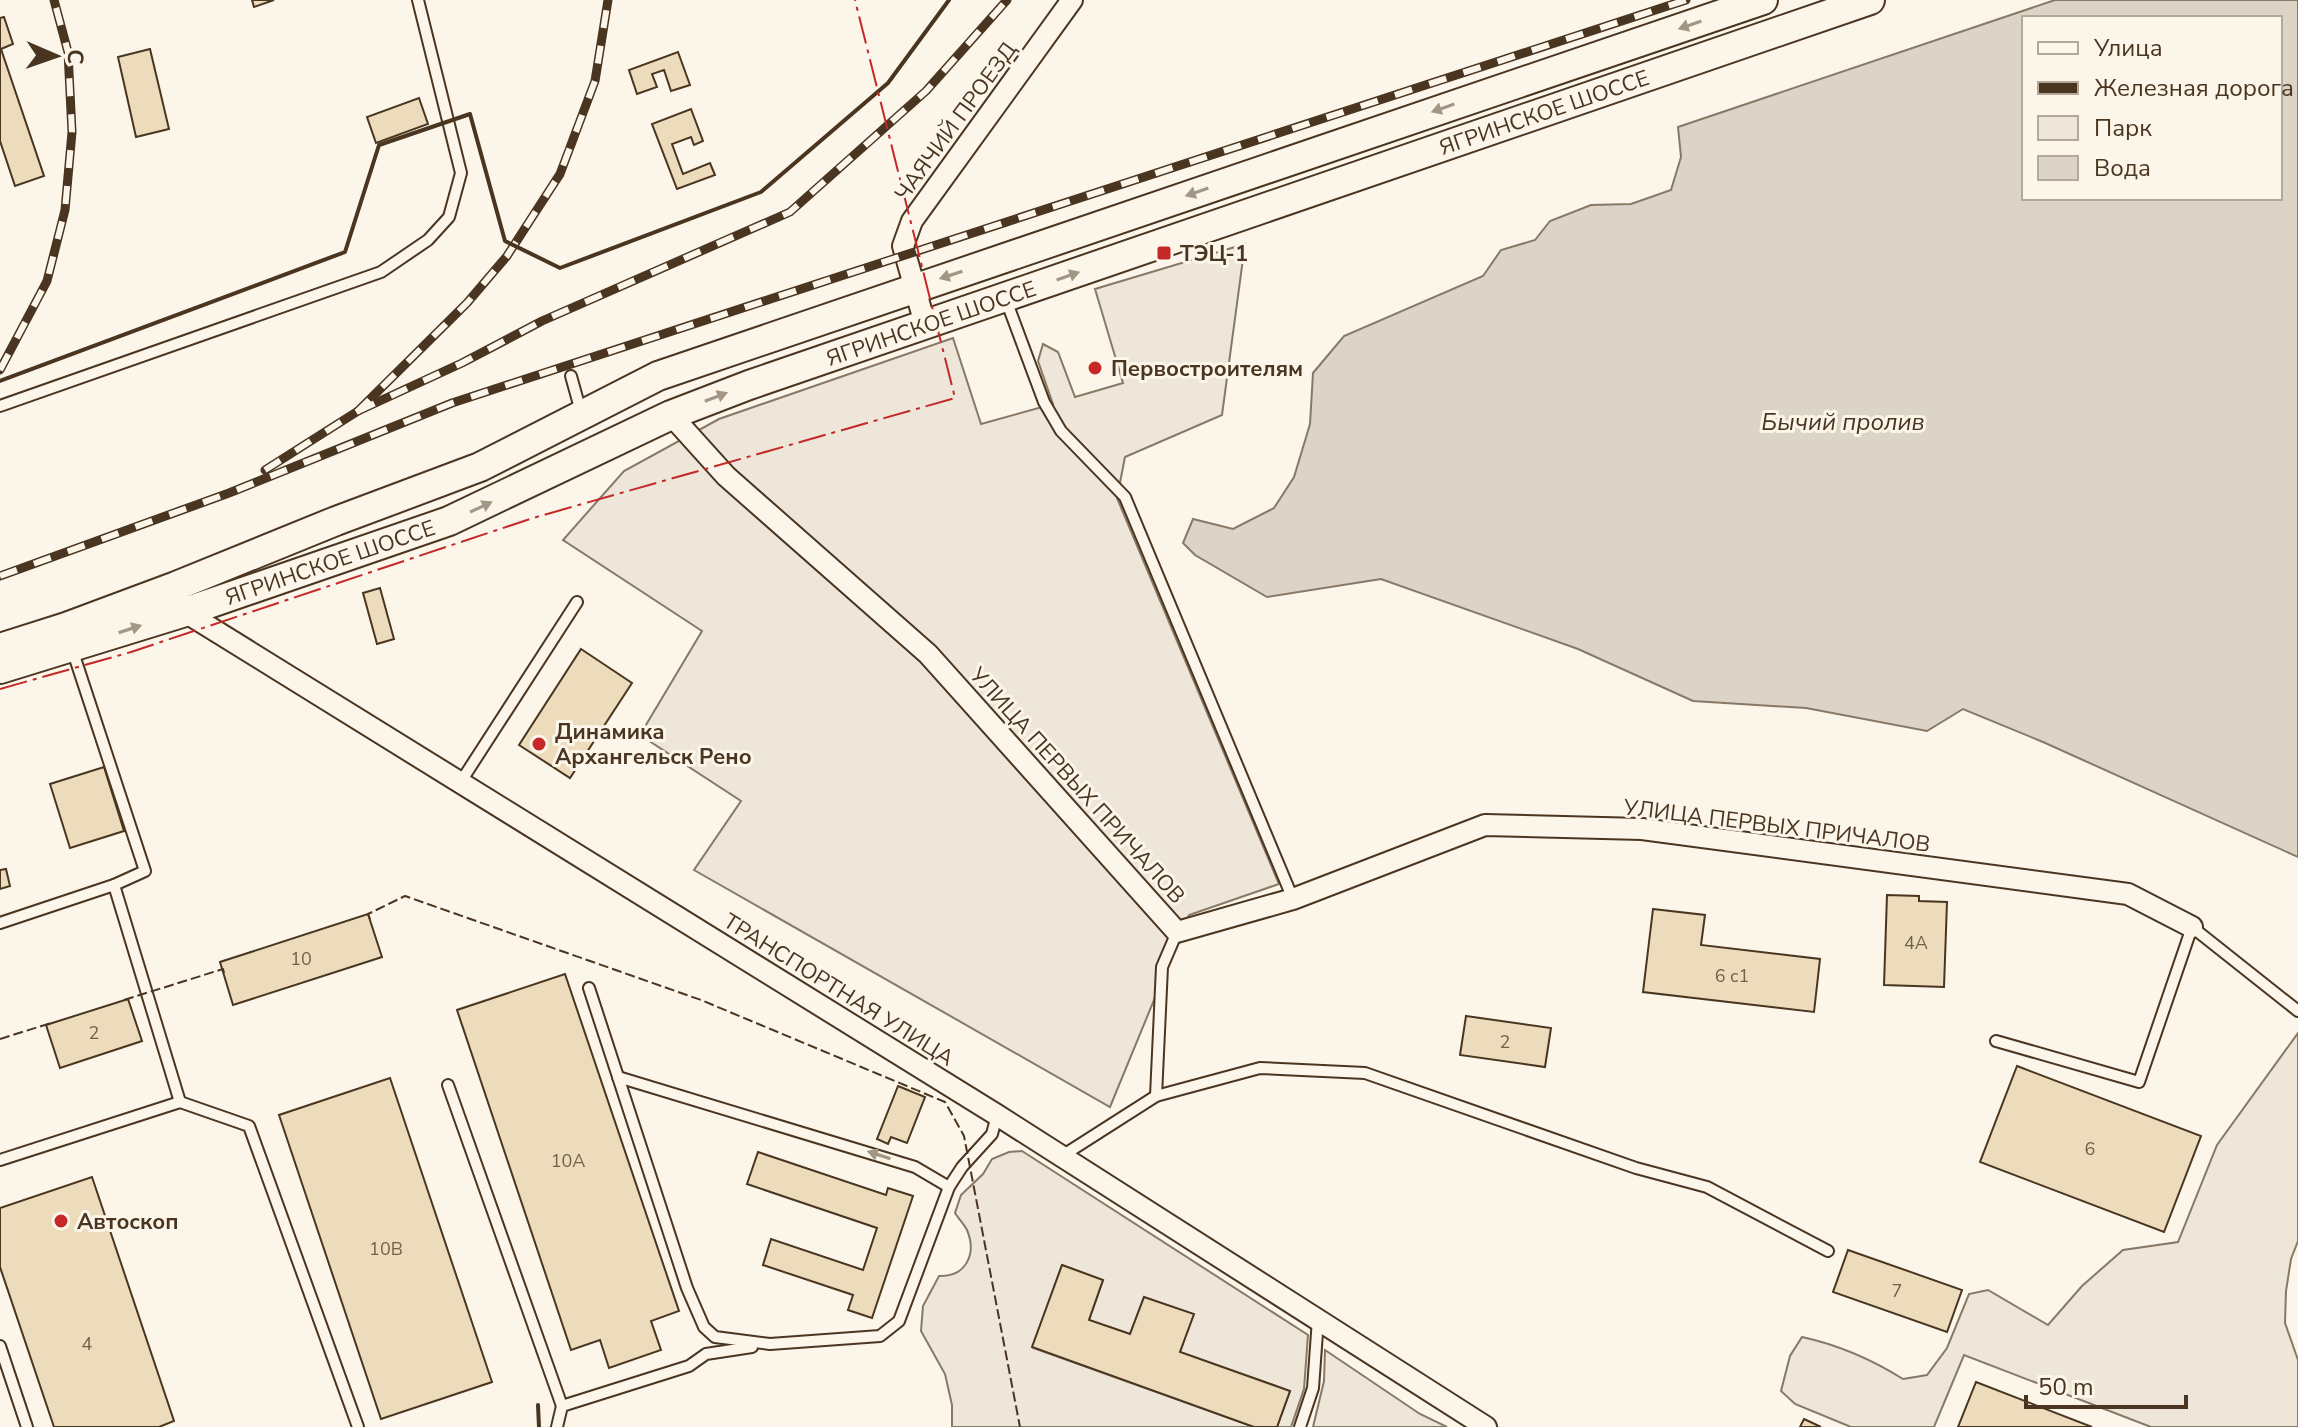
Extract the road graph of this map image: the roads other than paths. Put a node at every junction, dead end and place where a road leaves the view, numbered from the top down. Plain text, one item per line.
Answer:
1 (418, 0) edge
2 (1072, 0) edge
3 (1763, 0) edge
4 (1870, 0) edge
5 (914, 287) junction
6 (1005, 297) junction
7 (925, 324) junction
8 (571, 376) dead end
9 (0, 406) edge
10 (582, 415) junction
11 (671, 415) junction
12 (180, 599) junction
13 (577, 602) dead end
14 (69, 638) junction
15 (0, 664) edge
16 (460, 783) junction
17 (114, 885) junction
18 (1293, 899) junction
19 (0, 921) edge
20 (2192, 927) junction
21 (1177, 932) junction
22 (589, 988) dead end
23 (2298, 1011) edge
24 (1996, 1041) dead end
25 (618, 1077) junction
26 (448, 1085) dead end
27 (1156, 1096) junction
28 (180, 1102) junction
29 (997, 1115) junction
30 (1061, 1157) junction
31 (0, 1160) edge
32 (949, 1187) junction
33 (1828, 1251) dead end
34 (1318, 1319) junction
35 (770, 1344) junction
36 (0, 1346) edge
37 (562, 1406) junction
38 (27, 1427) edge
39 (358, 1427) edge
40 (557, 1427) edge
41 (1300, 1427) edge
42 (1486, 1427) edge

1 - 9 lane
2 - 5 street, ЧАЯЧИЙ ПРОЕЗД
3 -> 5 main road, ЯГРИНСКОЕ ШОССЕ
6 -> 4 main road, ЯГРИНСКОЕ ШОССЕ
5 - 7 street, ЧАЯЧИЙ ПРОЕЗД
5 - 10 main road, ЯГРИНСКОЕ ШОССЕ
6 - 7 main road, ЯГРИНСКОЕ ШОССЕ
6 - 18 lane
11 -> 7 main road, ЯГРИНСКОЕ ШОССЕ
8 - 10 lane
10 - 12 main road, ЯГРИНСКОЕ ШОССЕ
12 -> 11 main road, ЯГРИНСКОЕ ШОССЕ
11 - 21 street, УЛИЦА ПЕРВЫХ ПРИЧАЛОВ
12 - 14 main road, ЯГРИНСКОЕ ШОССЕ
12 - 16 street, ТРАНСПОРТНАЯ УЛИЦА
13 - 16 lane
14 - 15 main road, ЯГРИНСКОЕ ШОССЕ
14 - 17 lane
16 - 29 street, ТРАНСПОРТНАЯ УЛИЦА
17 - 19 lane
17 - 28 lane
18 - 20 street, УЛИЦА ПЕРВЫХ ПРИЧАЛОВ
18 - 21 street, УЛИЦА ПЕРВЫХ ПРИЧАЛОВ
20 - 23 lane
20 - 24 lane
21 - 27 lane
22 - 25 lane
32 -> 25 lane
25 - 35 lane
26 - 37 lane
27 - 30 lane
27 - 33 lane
28 - 31 lane
28 - 39 lane
29 - 30 street, ТРАНСПОРТНАЯ УЛИЦА
29 - 32 lane
30 - 34 street, ТРАНСПОРТНАЯ УЛИЦА
32 - 35 lane
34 - 41 lane
34 - 42 street, ТРАНСПОРТНАЯ УЛИЦА
35 - 37 lane
36 - 38 lane
37 - 40 lane

